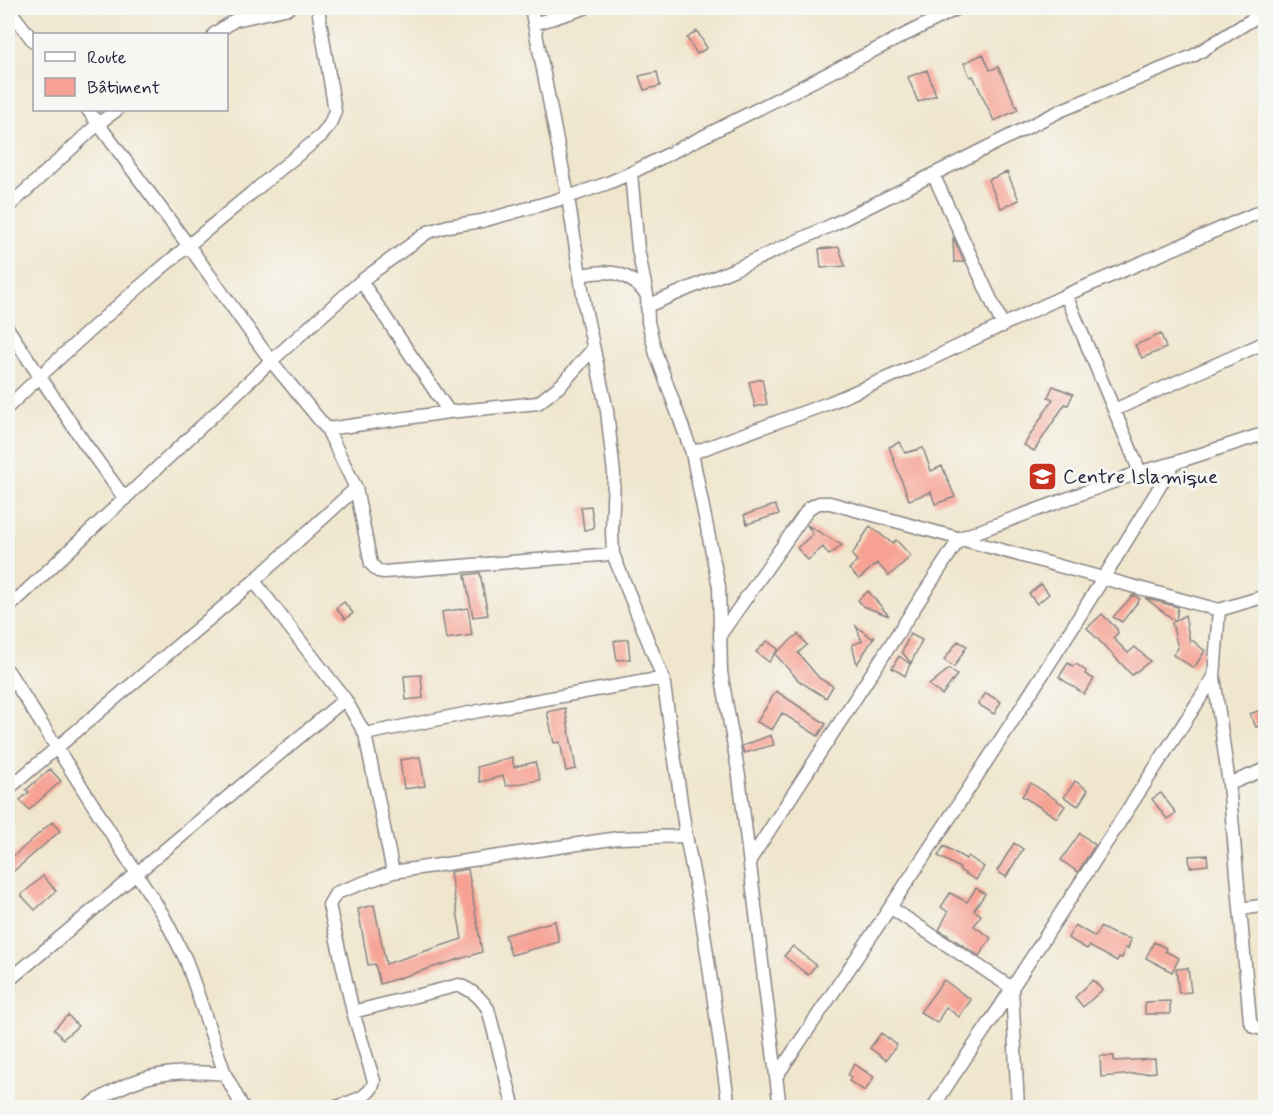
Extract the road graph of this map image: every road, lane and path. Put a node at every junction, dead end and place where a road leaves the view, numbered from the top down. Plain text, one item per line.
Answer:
1 (8, 8) edge
2 (289, 8) edge
3 (318, 8) edge
4 (531, 8) edge
5 (585, 8) edge
6 (958, 8) edge
7 (1266, 10) edge
8 (534, 24) junction
9 (215, 33) edge
10 (33, 41) edge
11 (89, 111) edge
12 (116, 111) edge
13 (99, 123) junction
14 (631, 173) junction
15 (933, 174) junction
16 (567, 196) junction
17 (8, 207) edge
18 (1266, 209) edge
19 (189, 244) junction
20 (581, 275) junction
21 (361, 280) junction
22 (1066, 295) junction
23 (647, 300) junction
24 (1003, 326) junction
25 (8, 329) edge
26 (1266, 342) edge
27 (594, 349) junction
28 (271, 361) junction
29 (39, 376) junction
30 (8, 406) edge
31 (1114, 410) junction
32 (448, 412) junction
33 (327, 429) junction
34 (1266, 433) edge
35 (692, 453) junction
36 (1174, 464) junction
37 (1140, 472) junction
38 (356, 488) junction
39 (125, 499) junction
40 (960, 538) junction
41 (613, 554) junction
42 (1105, 578) junction
43 (254, 581) junction
44 (1266, 596) edge
45 (8, 608) edge
46 (1219, 610) junction
47 (720, 635) junction
48 (8, 671) edge
49 (1214, 677) junction
50 (663, 678) junction
51 (345, 699) junction
52 (365, 734) junction
53 (57, 749) junction
54 (1266, 769) edge
55 (1229, 784) junction
56 (8, 789) edge
57 (686, 836) junction
58 (750, 860) junction
59 (393, 872) junction
60 (137, 874) junction
61 (1266, 905) edge
62 (891, 908) junction
63 (1240, 909) junction
64 (8, 981) edge
65 (1012, 988) junction
66 (353, 1012) junction
67 (1266, 1030) edge
68 (225, 1074) junction
69 (776, 1077) junction
70 (86, 1107) edge
71 (243, 1107) edge
72 (333, 1107) edge
73 (514, 1107) edge
74 (729, 1107) edge
75 (780, 1107) edge
76 (933, 1107) edge
77 (1018, 1107) edge

1 - 10 street
2 - 9 street
3 - 19 street
4 - 8 street
5 - 8 street
6 - 14 street
7 - 15 street
8 - 16 street
11 - 13 street
12 - 13 street
13 - 17 street
13 - 19 street
14 - 16 street
14 - 23 street
15 - 23 street
15 - 24 street
16 - 20 street
16 - 21 street
18 - 22 street
19 - 28 street
19 - 29 street
20 - 23 street
20 - 27 street
21 - 28 street
21 - 32 street
22 - 24 street
22 - 31 street
23 - 35 street
24 - 35 street
25 - 29 street
26 - 31 street
27 - 32 street
27 - 41 street
28 - 33 street
28 - 39 street
29 - 30 street
29 - 39 street
31 - 37 street
32 - 33 street
33 - 38 street
34 - 36 street
35 - 47 street
36 - 37 street
36 - 42 street
37 - 40 street
38 - 41 street
38 - 43 street
39 - 45 street
40 - 42 street
40 - 47 street
40 - 58 street
41 - 50 street
42 - 46 street
42 - 62 street
43 - 51 street
43 - 53 street
44 - 46 street
46 - 49 street
47 - 58 street
48 - 53 street
49 - 55 street
49 - 65 street
50 - 52 street
50 - 57 street
51 - 52 street
51 - 60 street
52 - 59 street
53 - 56 street
53 - 60 street
54 - 55 street
55 - 63 street
57 - 59 street
57 - 74 street
58 - 69 street
59 - 66 street
60 - 64 street
60 - 68 street
61 - 63 street
62 - 65 street
62 - 69 street
63 - 67 street
65 - 76 street
65 - 77 street
66 - 72 street
66 - 73 street
68 - 70 street
68 - 71 street
69 - 75 street

